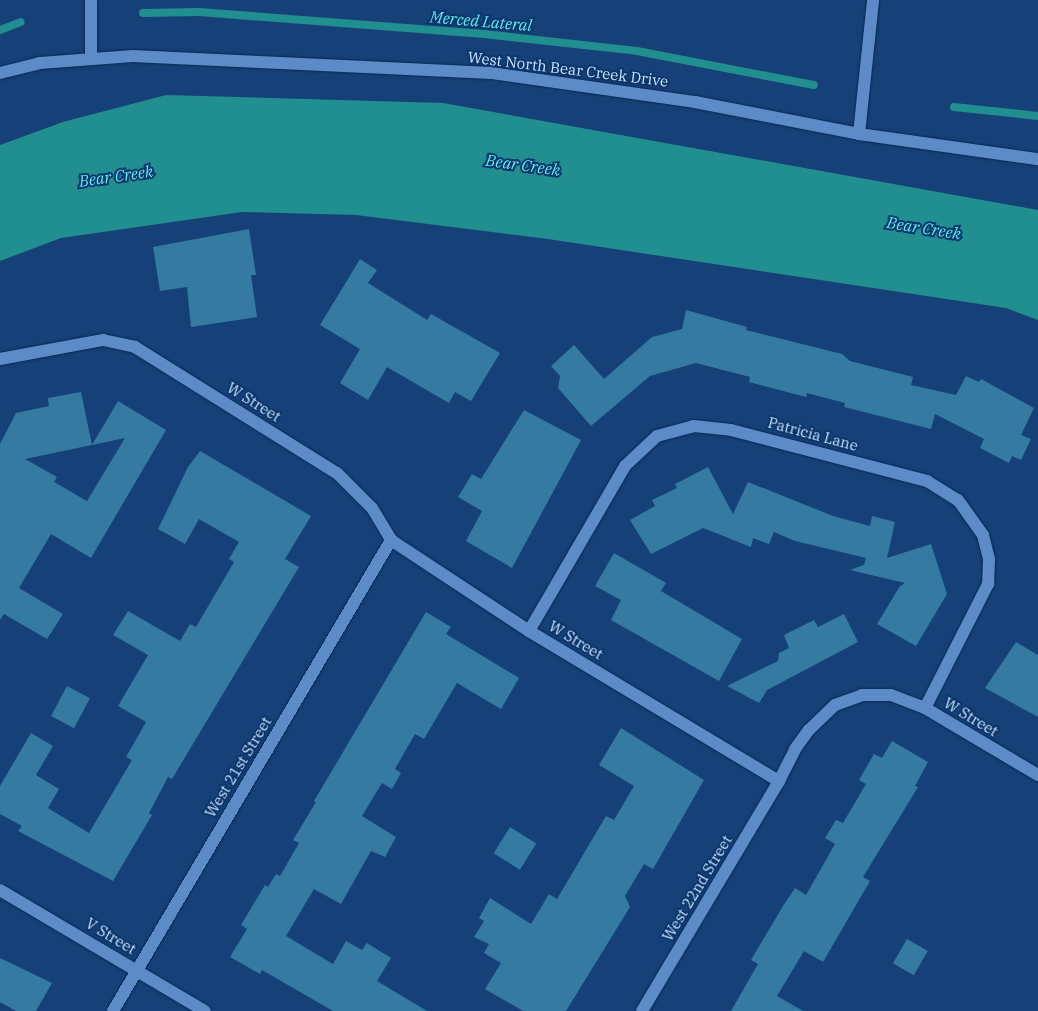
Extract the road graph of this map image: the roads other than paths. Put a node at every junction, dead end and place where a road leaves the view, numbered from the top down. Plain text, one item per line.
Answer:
1 (91, 0) edge
2 (873, 0) edge
3 (91, 58) junction
4 (0, 73) edge
5 (859, 134) junction
6 (1038, 159) edge
7 (0, 359) edge
8 (391, 540) junction
9 (529, 631) junction
10 (925, 708) junction
11 (1038, 776) edge
12 (779, 781) junction
13 (0, 890) edge
14 (137, 971) junction
15 (113, 1011) edge
16 (205, 1011) edge
17 (642, 1011) edge

1 - 3 street
2 - 5 street
3 - 4 street, West North Bear Creek Drive
3 - 5 street, West North Bear Creek Drive
5 - 6 street, West North Bear Creek Drive
7 - 8 street, W Street
8 - 9 street, W Street
8 - 14 street, West 21st Street
9 - 10 street, Patricia Lane
9 - 12 street, W Street
10 - 11 street, W Street
10 - 12 street, W Street
12 - 17 street, West 22nd Street
13 - 14 street, V Street
14 - 15 street, West 21st Street
14 - 16 street, V Street

